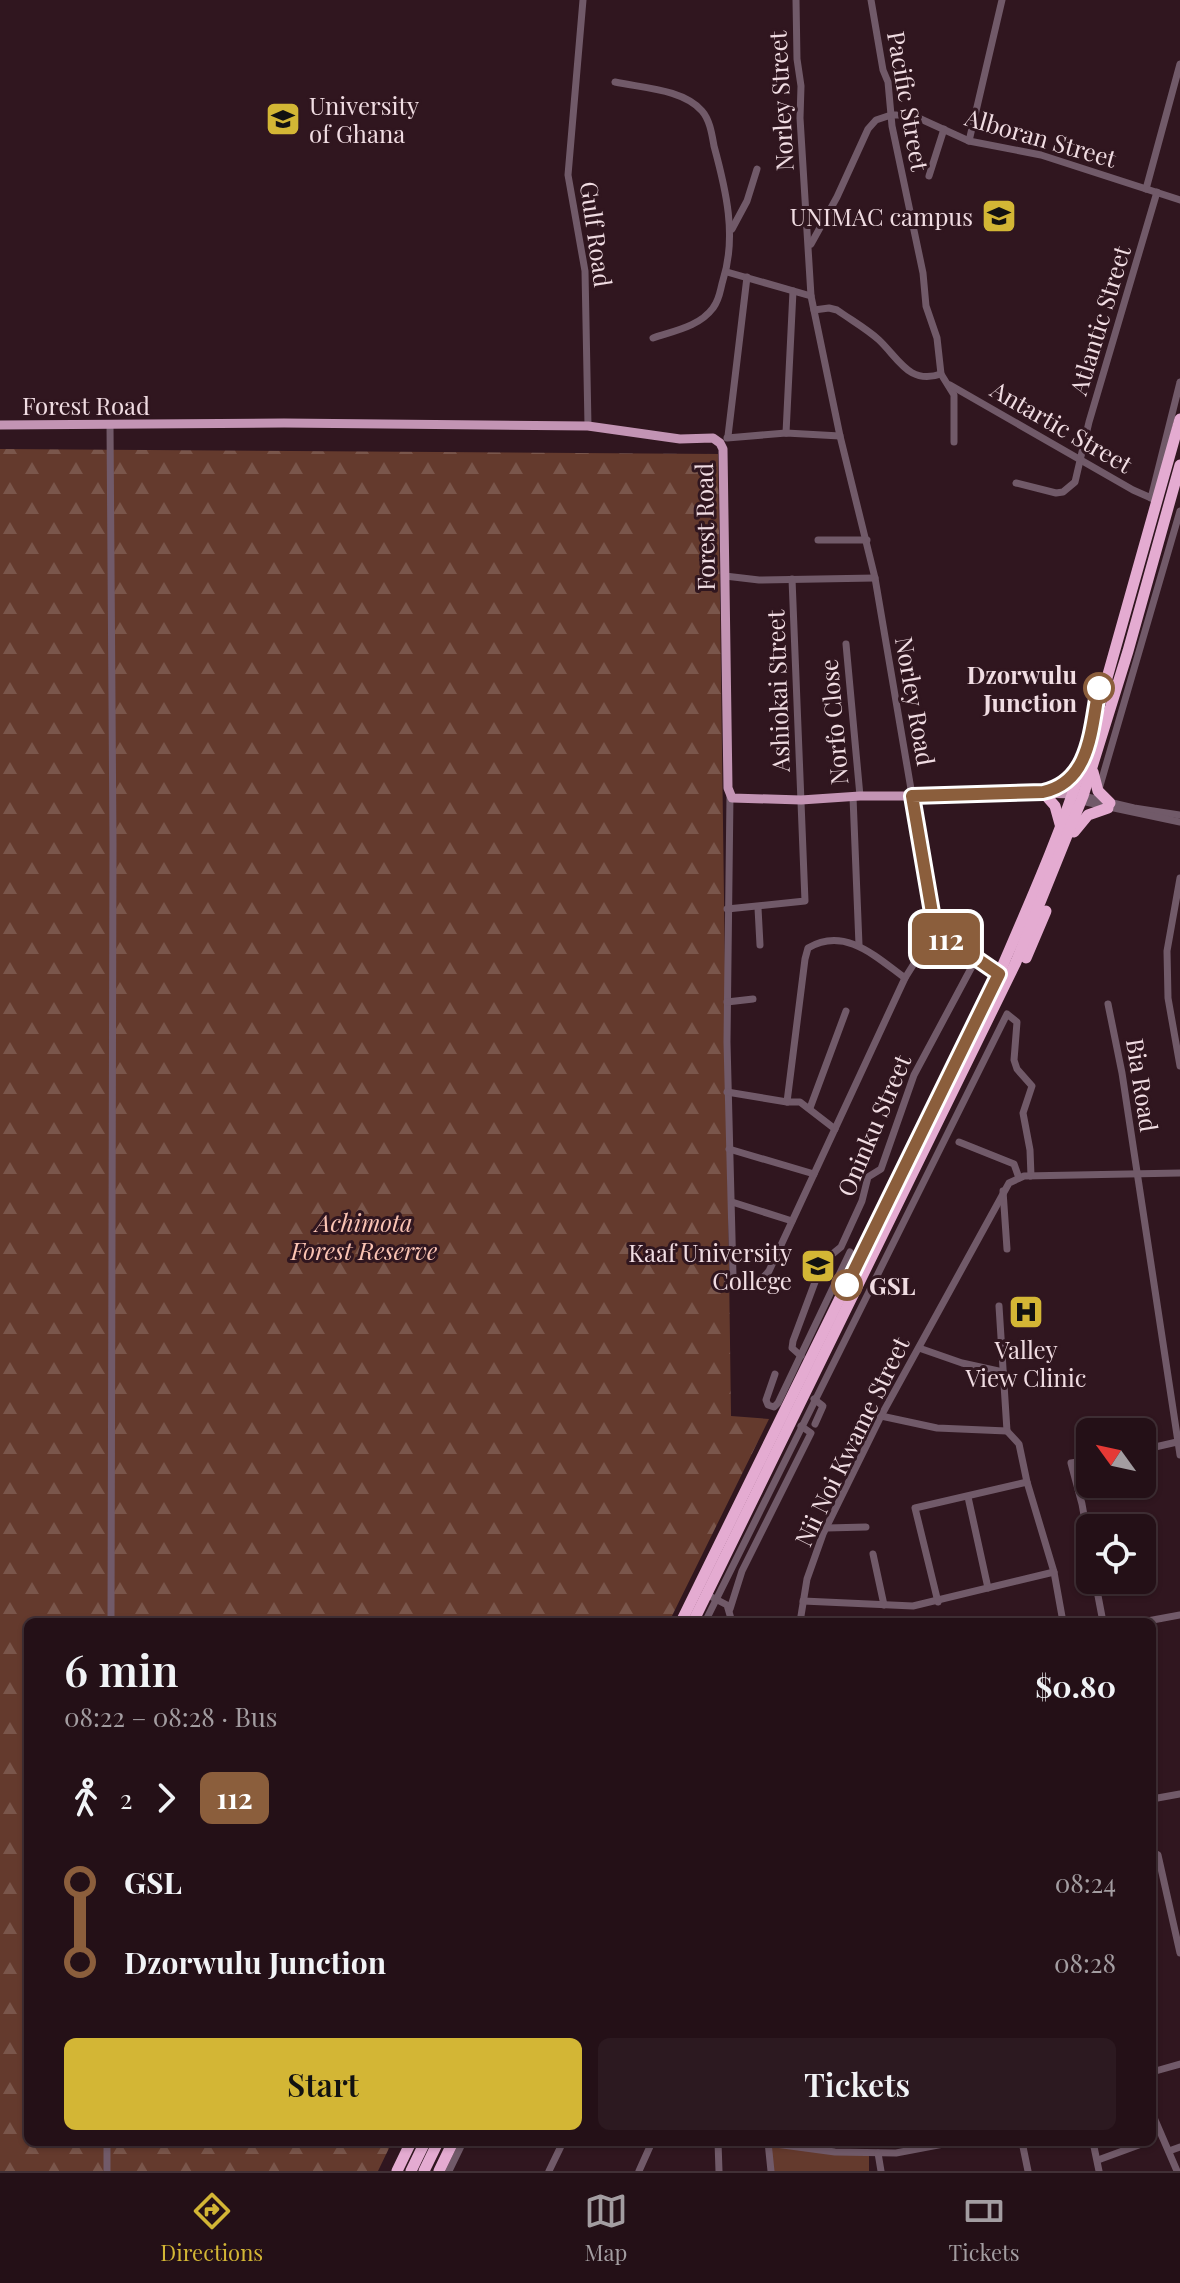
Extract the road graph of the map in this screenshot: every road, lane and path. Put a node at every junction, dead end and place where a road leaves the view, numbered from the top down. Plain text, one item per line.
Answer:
1 (583, 0) edge
2 (796, 0) edge
3 (871, 0) edge
4 (1002, 0) edge
5 (1180, 64) edge
6 (615, 82) dead end
7 (891, 115) junction
8 (944, 129) junction
9 (969, 141) junction
10 (757, 169) dead end
11 (929, 176) dead end
12 (1146, 189) junction
13 (1157, 192) junction
14 (1180, 200) edge
15 (731, 231) junction
16 (809, 250) junction
17 (727, 272) junction
18 (747, 277) junction
19 (793, 291) junction
20 (811, 296) junction
21 (814, 310) junction
22 (653, 338) dead end
23 (941, 374) junction
24 (1180, 382) edge
25 (948, 384) junction
26 (1180, 419) edge
27 (110, 424) junction
28 (0, 425) edge
29 (588, 426) junction
30 (786, 433) junction
31 (840, 436) junction
32 (724, 440) junction
33 (954, 442) dead end
34 (1079, 459) junction
35 (1180, 465) edge
36 (1016, 483) dead end
37 (1154, 499) junction
38 (1180, 511) edge
39 (818, 540) dead end
40 (867, 540) junction
41 (725, 576) junction
42 (875, 578) junction
43 (792, 579) junction
44 (846, 644) dead end
45 (1085, 756) junction
46 (1092, 767) junction
47 (1098, 791) junction
48 (730, 795) junction
49 (1045, 795) junction
50 (912, 796) junction
51 (857, 797) junction
52 (1077, 798) junction
53 (801, 800) junction
54 (1109, 805) junction
55 (1180, 815) edge
56 (1180, 822) edge
57 (1061, 824) junction
58 (1065, 846) junction
59 (1180, 878) edge
60 (758, 908) junction
61 (727, 909) junction
62 (935, 930) junction
63 (760, 945) dead end
64 (859, 945) junction
65 (976, 959) junction
66 (999, 974) junction
67 (905, 978) junction
68 (753, 999) dead end
69 (727, 1002) junction
70 (1108, 1004) dead end
71 (846, 1011) dead end
72 (1179, 1056) edge
73 (1180, 1066) edge
74 (727, 1092) junction
75 (787, 1102) junction
76 (810, 1108) junction
77 (835, 1129) junction
78 (959, 1142) dead end
79 (729, 1149) junction
80 (1136, 1172) junction
81 (1180, 1173) edge
82 (814, 1174) junction
83 (1031, 1176) junction
84 (1019, 1178) junction
85 (1003, 1191) junction
86 (732, 1202) junction
87 (792, 1221) junction
88 (841, 1247) junction
89 (1007, 1249) dead end
90 (856, 1255) junction
91 (999, 1306) dead end
92 (919, 1348) junction
93 (801, 1356) junction
94 (1003, 1372) junction
95 (775, 1374) dead end
96 (814, 1399) junction
97 (881, 1416) junction
98 (815, 1424) dead end
99 (801, 1426) junction
100 (1007, 1431) junction
101 (1177, 1442) junction
102 (1156, 1447) edge
103 (1180, 1455) edge
104 (1076, 1462) edge
105 (780, 1469) junction
106 (791, 1474) junction
107 (1027, 1482) junction
108 (1076, 1482) edge
109 (968, 1497) junction
110 (866, 1527) dead end
111 (827, 1528) junction
112 (873, 1554) dead end
113 (1054, 1572) junction
114 (988, 1588) junction
115 (1098, 1594) edge
116 (712, 1596) junction
117 (803, 1601) junction
118 (938, 1602) junction
119 (884, 1605) junction
120 (730, 1609) junction
121 (1180, 1615) edge
122 (111, 1618) edge
123 (683, 1618) edge
124 (696, 1618) edge
125 (706, 1618) edge
126 (731, 1618) edge
127 (801, 1618) edge
128 (1062, 1618) edge
129 (1102, 1618) edge
130 (1156, 1619) edge
131 (1180, 1794) edge
132 (1156, 1798) edge
133 (1156, 1857) edge
134 (1180, 1953) edge
135 (1180, 2064) edge
136 (1156, 2071) edge
137 (1156, 2123) edge
138 (1162, 2137) junction
139 (1156, 2139) edge
140 (107, 2146) edge
141 (409, 2146) edge
142 (423, 2146) edge
143 (436, 2146) edge
144 (451, 2146) edge
145 (461, 2146) edge
146 (561, 2146) edge
147 (650, 2146) edge
148 (718, 2146) edge
149 (768, 2146) edge
150 (795, 2146) edge
151 (933, 2146) edge
152 (1023, 2146) edge
153 (1094, 2146) edge
154 (1136, 2146) edge
155 (1180, 2147) edge
156 (1169, 2151) junction
157 (878, 2153) junction
158 (1098, 2160) junction
159 (107, 2171) edge
160 (397, 2171) edge
161 (411, 2171) edge
162 (424, 2171) edge
163 (439, 2171) edge
164 (449, 2171) edge
165 (549, 2171) edge
166 (639, 2171) edge
167 (719, 2171) edge
168 (771, 2171) edge
169 (881, 2171) edge
170 (1028, 2171) edge
171 (1099, 2171) edge
172 (1177, 2171) edge

1 - 29 street, Gulf Road
2 - 16 street, Norley Street
3 - 7 street, Pacific Street
4 - 9 street
5 - 12 street
6 - 15 street
7 - 8 street, Alboran Street
7 - 16 street
7 - 23 street, Pacific Street
8 - 9 street, Alboran Street
8 - 11 street
9 - 12 street, Alboran Street
10 - 15 street
12 - 13 street, Alboran Street
13 - 14 street, Alboran Street
13 - 34 street, Atlantic Street
15 - 17 street
16 - 20 street, Norley Street
17 - 18 street
17 - 22 street
18 - 19 street
18 - 32 street
19 - 20 street
19 - 30 street
20 - 21 street, Norley Road
21 - 23 street
21 - 31 street, Norley Road
23 - 25 street, Pacific Street
24 - 37 street
25 - 33 street, Pacific Street
25 - 34 street, Antartic Street
26 - 37 highway
27 - 28 main road, Forest Road
27 - 29 main road, Forest Road
27 - 122 street
29 - 32 main road, Forest Road
30 - 31 street
30 - 32 street
31 - 40 street, Norley Road
32 - 41 main road, Forest Road
34 - 36 street, Atlantic Street
34 - 37 street, Antartic Street
35 - 46 highway
37 - 45 highway
38 - 47 street
39 - 40 street
40 - 42 street, Norley Road
41 - 43 street
41 - 48 main road, Forest Road
42 - 43 street
42 - 50 street, Norley Road
43 - 53 street, Ashiokai Street
44 - 51 street, Norfo Close
45 - 49 highway
45 - 52 highway
46 - 47 highway
46 - 52 highway
47 - 54 highway
48 - 53 main road
48 - 61 street, Forest Road
49 - 50 main road
49 - 52 main road
49 - 57 highway
50 - 51 main road
50 - 62 street, Norley Road
51 - 53 main road
51 - 64 street, Norfo Close
52 - 54 street
52 - 57 highway
52 - 58 highway
53 - 60 street, Ashiokai Street
54 - 55 street
54 - 56 street
54 - 58 highway
57 - 66 highway
58 - 116 highway
59 - 72 street
60 - 61 street
60 - 63 street
61 - 69 street, Forest Road
62 - 65 street
62 - 67 street
64 - 67 street
64 - 75 street
65 - 66 street
65 - 88 street, Oninku Street
66 - 90 highway
67 - 77 street
68 - 69 street
69 - 74 street, Forest Road
70 - 80 street, Bia Road
71 - 76 street
72 - 73 street
74 - 75 street
74 - 79 street, Forest Road
75 - 76 street
76 - 77 street
77 - 82 street
78 - 84 street
79 - 82 street
79 - 86 street, Forest Road
80 - 81 street, Nii Noi Kwame Street
80 - 83 street, Nii Noi Kwame Street
80 - 101 street, Bia Road
82 - 87 street
83 - 84 street, Nii Noi Kwame Street
83 - 96 street
84 - 85 street, Nii Noi Kwame Street
85 - 89 street
85 - 92 street, Nii Noi Kwame Street
86 - 87 street
86 - 87 street, Forest Road
88 - 90 street
88 - 93 street, Oninku Street
90 - 93 street
90 - 123 highway
91 - 94 street
92 - 94 street
92 - 97 street, Nii Noi Kwame Street
93 - 95 street
94 - 100 street
96 - 98 street
96 - 99 street
97 - 100 street
97 - 111 street, Nii Noi Kwame Street
99 - 105 street
99 - 106 street
100 - 107 street
101 - 102 street
101 - 103 street, Bia Road
104 - 108 street
105 - 106 street
105 - 116 street
106 - 120 street
107 - 109 street
107 - 113 street
109 - 114 street
109 - 118 street
110 - 111 street
111 - 117 street, Nii Noi Kwame Street
112 - 119 street
113 - 114 street
113 - 128 street
114 - 118 street
115 - 129 street
116 - 120 street
116 - 124 highway
116 - 125 street
117 - 119 street
117 - 127 street, Nii Noi Kwame Street
118 - 119 street
120 - 126 street
121 - 130 street
131 - 132 street
133 - 134 street
135 - 136 street
137 - 138 street
138 - 139 street
138 - 156 street
140 - 159 street
141 - 160 highway
142 - 161 highway
143 - 162 highway
144 - 163 highway
145 - 164 street
146 - 165 street
147 - 166 street
148 - 167 street
149 - 168 street
150 - 157 street
151 - 157 street
152 - 170 street
153 - 158 street
154 - 158 street
155 - 156 street
156 - 172 street
157 - 169 street
158 - 171 street

